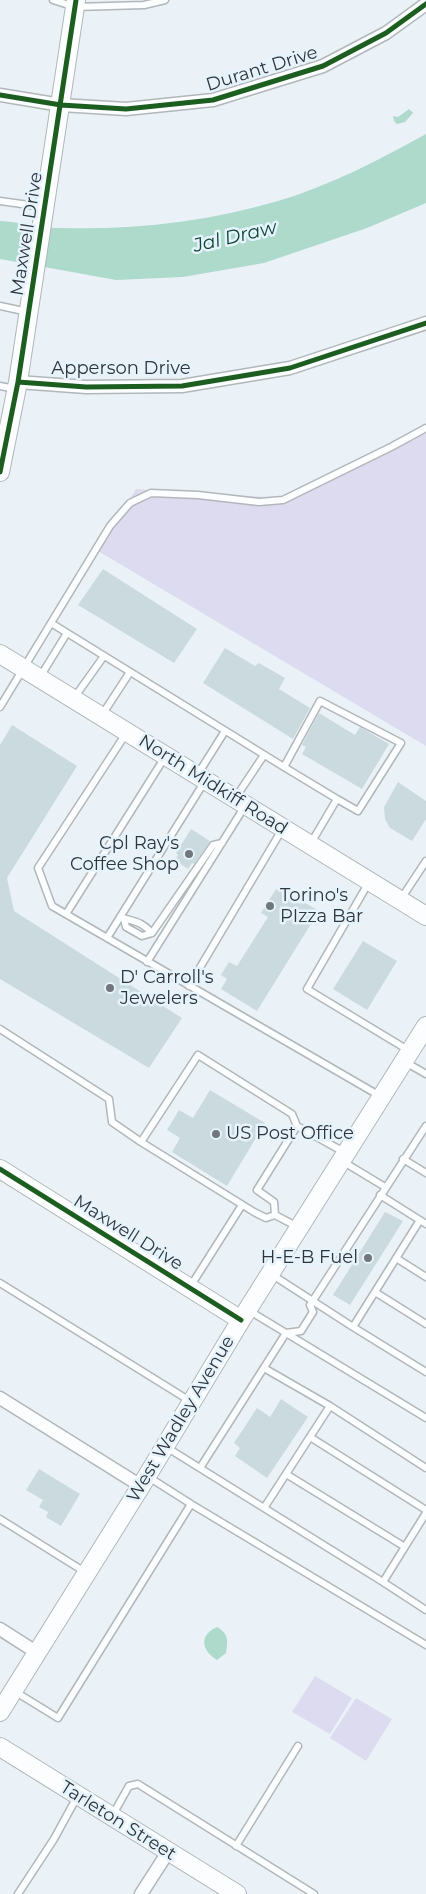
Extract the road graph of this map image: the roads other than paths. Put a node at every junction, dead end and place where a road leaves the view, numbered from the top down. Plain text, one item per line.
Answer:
1 (53, 0) edge
2 (165, 0) edge
3 (76, 4) edge
4 (426, 4) edge
5 (0, 95) edge
6 (61, 105) junction
7 (0, 201) edge
8 (45, 207) junction
9 (0, 306) edge
10 (29, 312) junction
11 (426, 323) edge
12 (11, 386) edge
13 (426, 428) edge
14 (0, 472) edge
15 (51, 623) junction
16 (67, 633) junction
17 (0, 654) edge
18 (104, 656) junction
19 (23, 668) junction
20 (130, 672) junction
21 (39, 678) junction
22 (74, 699) junction
23 (0, 707) edge
24 (101, 716) junction
25 (225, 731) junction
26 (127, 732) junction
27 (264, 755) junction
28 (166, 756) junction
29 (284, 767) junction
30 (202, 778) junction
31 (338, 799) junction
32 (240, 802) junction
33 (283, 828) junction
34 (222, 843) junction
35 (310, 844) junction
36 (426, 861) edge
37 (370, 881) junction
38 (400, 900) junction
39 (66, 914) junction
40 (426, 916) edge
41 (122, 918) junction
42 (107, 938) junction
43 (147, 962) junction
44 (189, 986) junction
45 (426, 1026) edge
46 (0, 1030) edge
47 (407, 1056) junction
48 (426, 1074) edge
49 (381, 1097) junction
50 (297, 1126) junction
51 (426, 1126) edge
52 (141, 1142) junction
53 (344, 1157) junction
54 (403, 1159) junction
55 (0, 1169) edge
56 (426, 1174) edge
57 (385, 1187) junction
58 (380, 1195) junction
59 (242, 1204) junction
60 (275, 1215) junction
61 (423, 1222) edge
62 (299, 1228) junction
63 (396, 1258) junction
64 (270, 1273) junction
65 (426, 1277) edge
66 (0, 1283) edge
67 (190, 1288) junction
68 (375, 1292) junction
69 (313, 1300) junction
70 (244, 1315) junction
71 (426, 1324) edge
72 (353, 1327) junction
73 (286, 1333) junction
74 (264, 1368) junction
75 (426, 1372) edge
76 (0, 1398) edge
77 (192, 1402) junction
78 (330, 1406) junction
79 (426, 1418) edge
80 (310, 1437) junction
81 (165, 1446) junction
82 (200, 1468) junction
83 (426, 1468) edge
84 (286, 1474) junction
85 (144, 1481) junction
86 (191, 1504) junction
87 (264, 1508) junction
88 (426, 1512) edge
89 (0, 1519) edge
90 (405, 1546) junction
91 (86, 1573) junction
92 (383, 1582) junction
93 (426, 1610) edge
94 (0, 1629) edge
95 (426, 1645) edge
96 (36, 1652) junction
97 (13, 1691) junction
98 (0, 1712) edge
99 (298, 1746) dead end
100 (0, 1748) edge
101 (78, 1796) junction
102 (112, 1817) junction
103 (236, 1846) junction
104 (168, 1852) junction
105 (18, 1894) edge
106 (141, 1894) edge
107 (237, 1894) edge
108 (314, 1894) edge

1 - 3 lane
2 - 3 lane
3 - 6 main road, Maxwell Drive
4 - 6 street, Durant Drive
5 - 6 street, Durant Drive
6 - 8 main road, Maxwell Drive
7 - 8 lane
8 - 10 main road, Maxwell Drive
9 - 10 lane
10 - 12 main road, Maxwell Drive
11 - 12 street, Apperson Drive
12 - 14 main road, Maxwell Drive
13 - 15 lane
15 - 16 lane
15 - 19 lane
16 - 18 lane
16 - 21 lane
17 - 19 main road, North Midkiff Road
18 - 20 lane
18 - 22 lane
19 - 21 main road, North Midkiff Road
19 - 23 lane
20 - 24 lane
20 - 25 lane
21 - 22 main road, North Midkiff Road
22 - 24 main road, North Midkiff Road
24 - 26 main road, North Midkiff Road
25 - 27 lane
25 - 30 lane
26 - 28 main road, North Midkiff Road
26 - 39 lane
27 - 29 lane
27 - 32 lane
28 - 30 main road, North Midkiff Road
28 - 39 lane
29 - 31 lane
29 - 31 lane
30 - 32 main road, North Midkiff Road
30 - 41 lane
31 - 35 lane
32 - 33 main road, North Midkiff Road
32 - 34 lane
33 - 35 main road, North Midkiff Road
33 - 44 lane
34 - 41 lane
34 - 43 lane
35 - 37 main road, North Midkiff Road
36 - 38 lane
37 - 38 main road, North Midkiff Road
37 - 47 lane
38 - 40 main road, North Midkiff Road
39 - 42 lane
41 - 42 lane
42 - 43 lane
43 - 44 lane
44 - 49 lane
45 - 47 main road, West Wadley Avenue
46 - 52 lane
47 - 48 lane
47 - 49 main road, West Wadley Avenue
49 - 53 main road, West Wadley Avenue
50 - 52 lane
50 - 53 lane
50 - 60 lane
51 - 54 lane
52 - 59 lane
53 - 57 lane
53 - 62 main road, West Wadley Avenue
54 - 56 lane
54 - 57 lane
55 - 67 main road, Maxwell Drive
57 - 58 lane
58 - 61 lane
58 - 69 lane
59 - 60 lane
59 - 67 lane
60 - 62 lane
61 - 63 lane
62 - 64 main road, West Wadley Avenue
63 - 65 lane
63 - 68 lane
64 - 69 lane
64 - 70 main road, West Wadley Avenue
66 - 77 lane
67 - 70 main road, Maxwell Drive
68 - 71 lane
68 - 72 lane
69 - 72 lane
69 - 73 lane
70 - 73 lane
70 - 77 main road, West Wadley Avenue
72 - 75 lane
73 - 74 lane
73 - 79 lane
74 - 78 lane
74 - 82 lane
76 - 85 street
77 - 81 main road, West Wadley Avenue
78 - 80 lane
78 - 83 lane
80 - 84 lane
80 - 88 lane
81 - 82 lane
81 - 85 main road, West Wadley Avenue
82 - 87 lane
84 - 87 lane
84 - 90 lane
85 - 86 lane
85 - 91 main road, West Wadley Avenue
86 - 95 lane
86 - 97 lane
87 - 92 lane
88 - 90 lane
89 - 91 lane
90 - 92 lane
91 - 96 main road, West Wadley Avenue
92 - 93 lane
94 - 96 street
96 - 97 main road, West Wadley Avenue
97 - 98 main road, West Wadley Avenue
99 - 103 lane
100 - 101 main road, Tarleton Street
101 - 102 main road, Tarleton Street
101 - 105 lane
102 - 103 lane
102 - 104 main road, Tarleton Street
103 - 108 lane
104 - 106 street
104 - 107 main road, Tarleton Street

